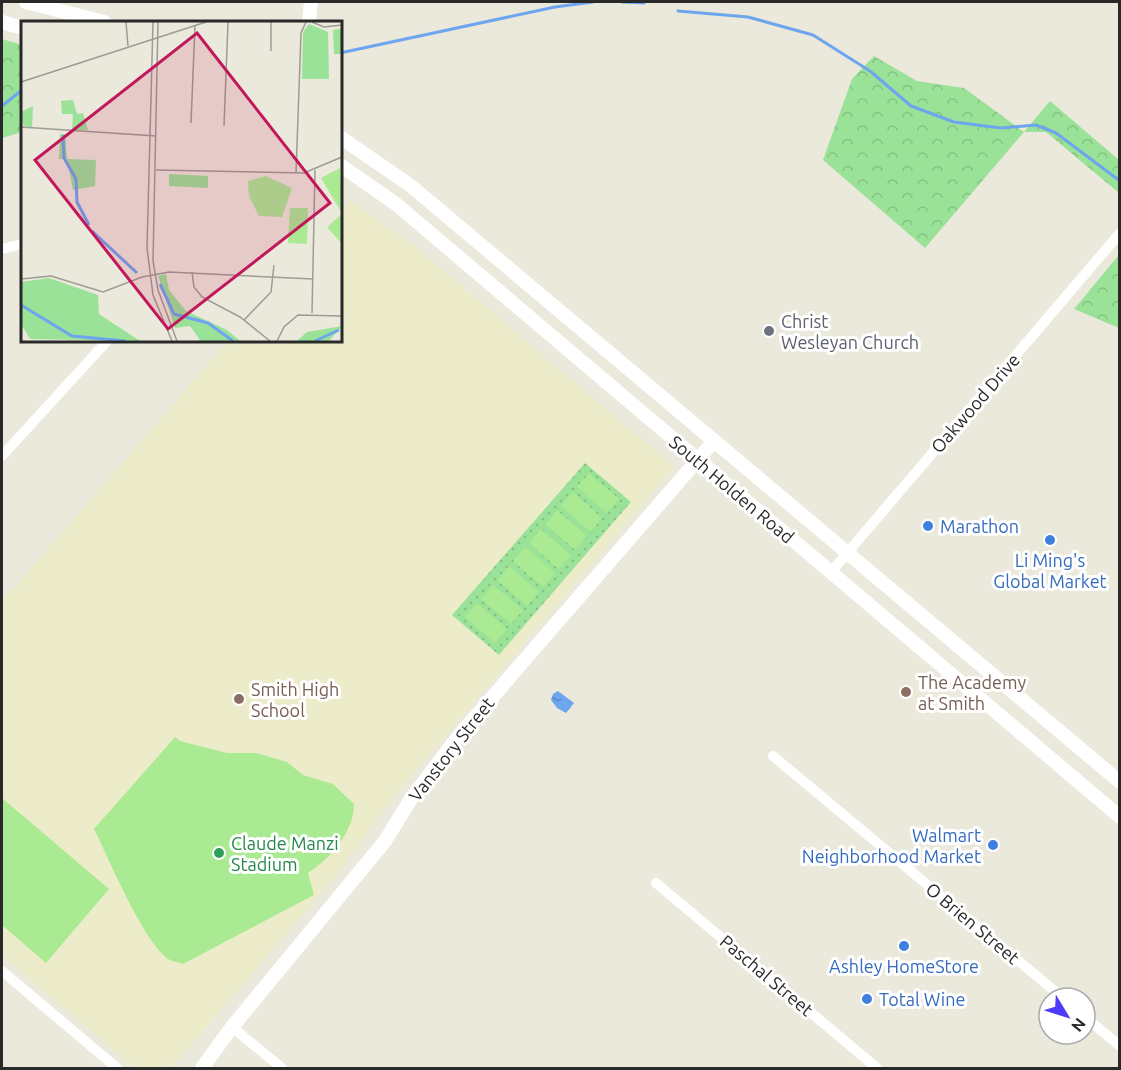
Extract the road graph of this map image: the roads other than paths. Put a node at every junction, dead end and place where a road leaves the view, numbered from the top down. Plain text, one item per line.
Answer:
1 (26, 2) edge
2 (311, 2) edge
3 (100, 21) edge
4 (309, 21) edge
5 (2, 22) edge
6 (21, 28) edge
7 (342, 138) edge
8 (342, 166) edge
9 (1119, 233) edge
10 (21, 244) edge
11 (2, 249) edge
12 (106, 342) edge
13 (714, 441) junction
14 (2, 456) edge
15 (696, 460) junction
16 (847, 552) junction
17 (831, 572) junction
18 (994, 676) junction
19 (977, 696) junction
20 (773, 756) dead end
21 (1119, 782) edge
22 (1119, 817) edge
23 (656, 882) dead end
24 (2, 971) edge
25 (1049, 986) edge
26 (232, 1027) junction
27 (1097, 1027) edge
28 (1119, 1046) edge
29 (117, 1068) edge
30 (202, 1068) edge
31 (282, 1068) edge
32 (878, 1068) edge

1 - 3 main road
2 - 4 main road
5 - 6 main road
7 - 13 main road, South Holden Road
8 - 15 main road, South Holden Road
9 - 16 street, Oakwood Drive
10 - 11 street
12 - 14 street
13 - 15 main road, Vanstory Street
13 - 16 main road, South Holden Road
15 - 17 main road, South Holden Road
15 - 26 main road, Vanstory Street
16 - 17 street, Oakwood Drive
16 - 18 main road, South Holden Road
17 - 19 main road, South Holden Road
18 - 19 main road
18 - 21 main road, South Holden Road
19 - 22 main road, South Holden Road
20 - 25 street, O Brien Street
23 - 32 street, Paschal Street
24 - 29 street
26 - 30 main road, Vanstory Street
26 - 31 street
27 - 28 street

